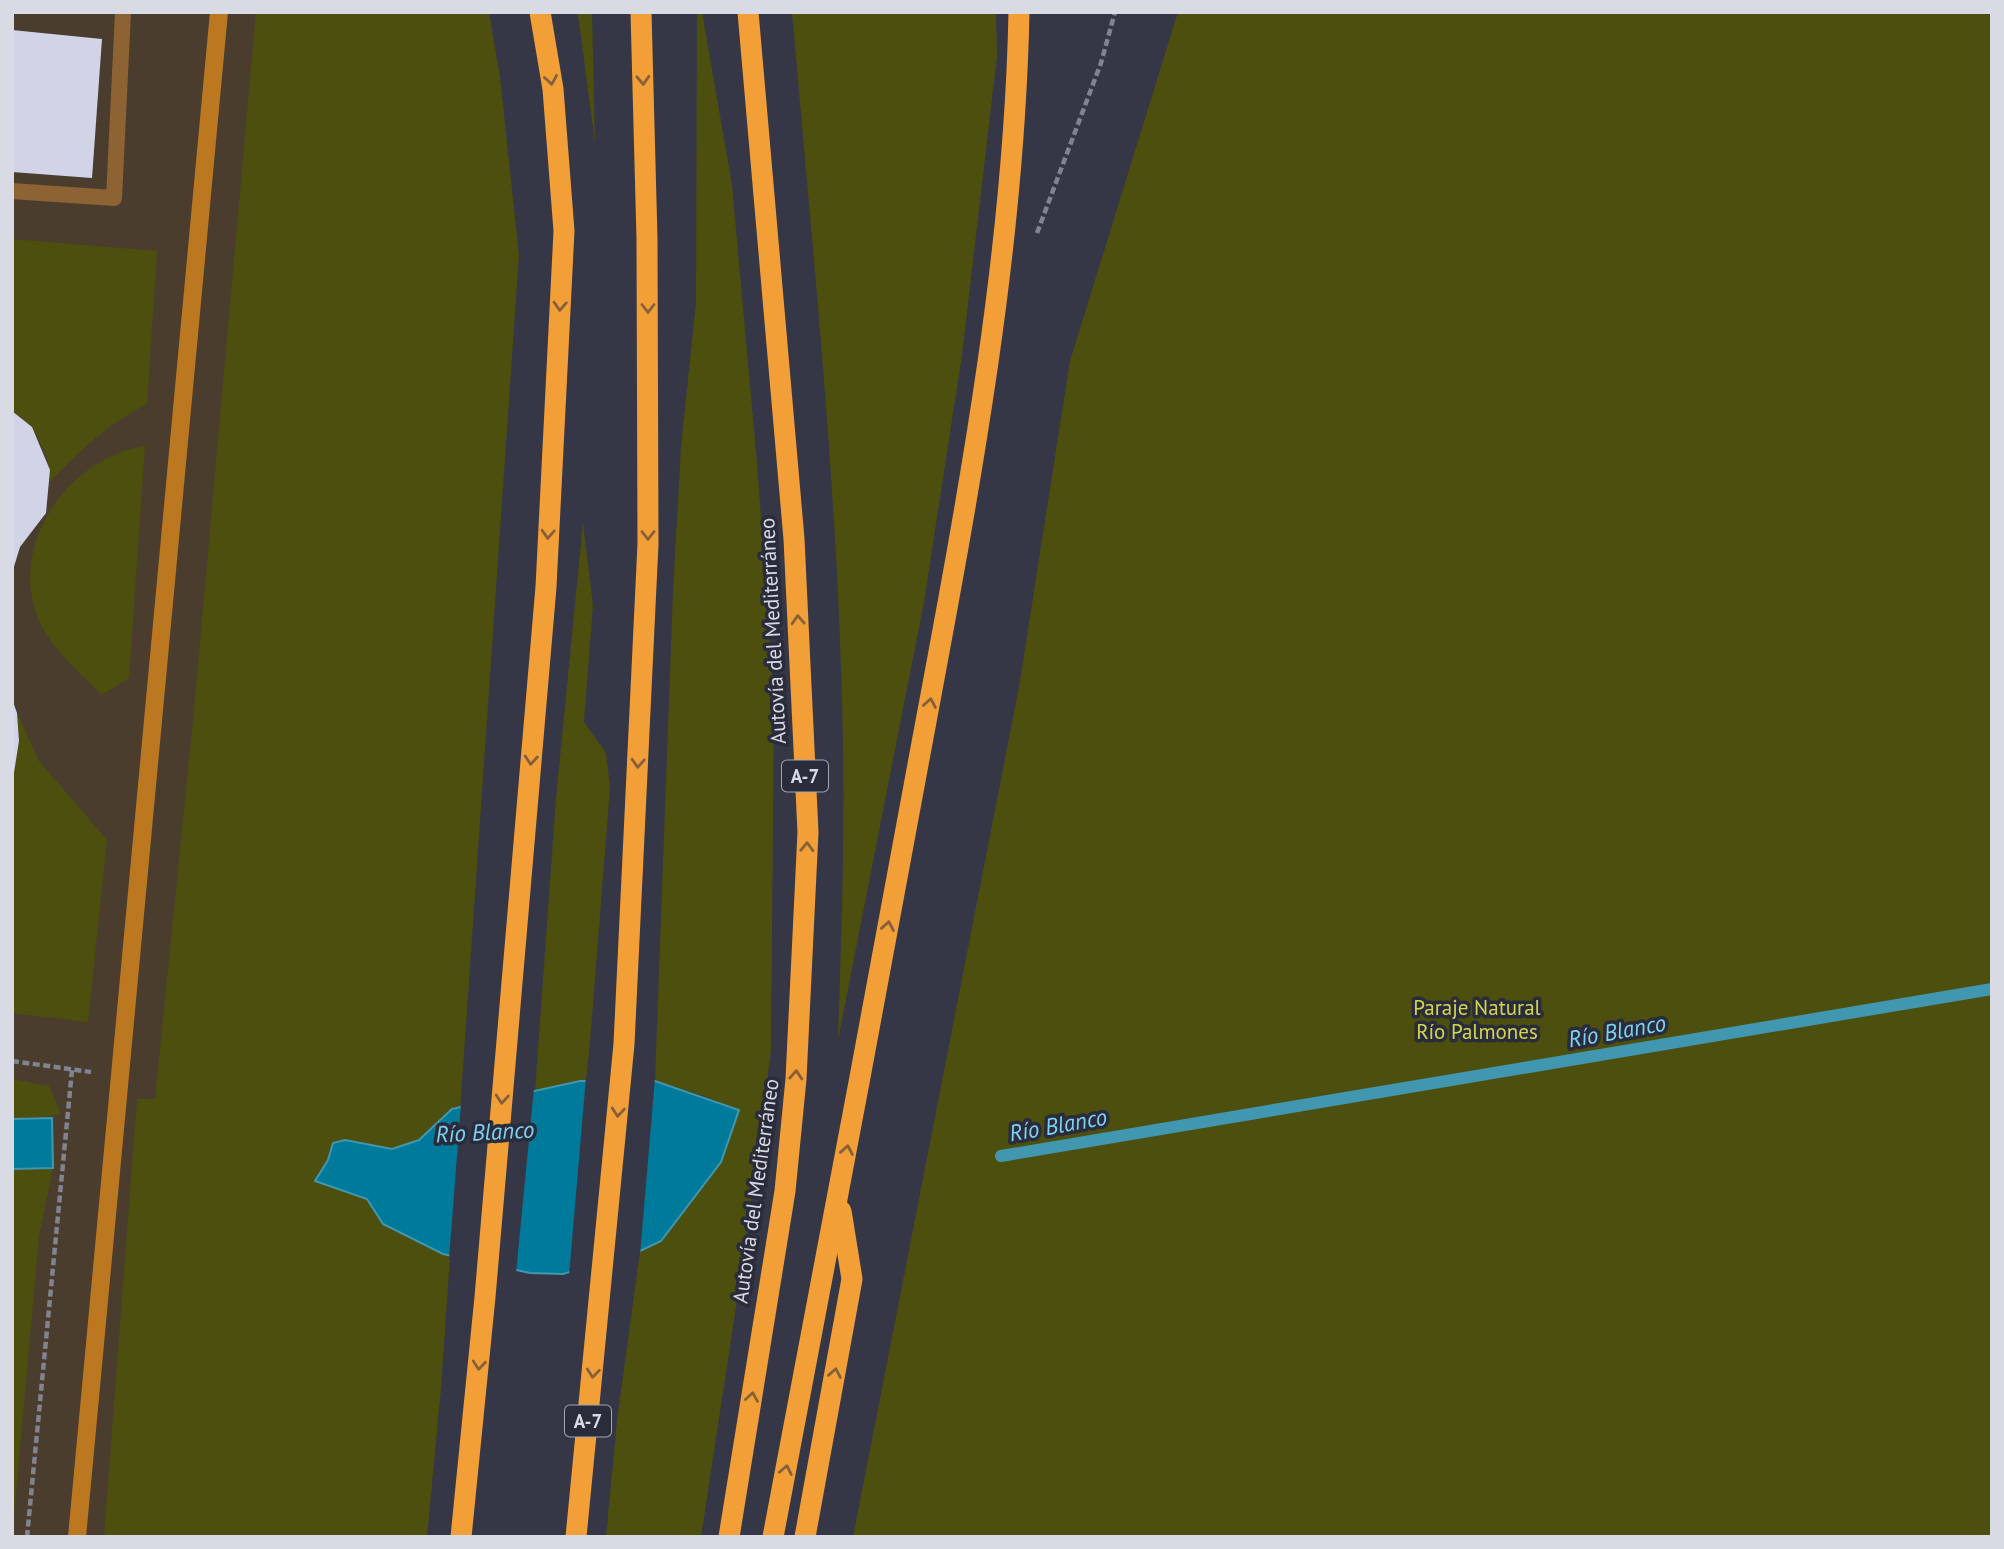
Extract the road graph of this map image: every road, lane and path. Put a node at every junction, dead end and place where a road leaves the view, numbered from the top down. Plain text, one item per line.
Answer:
1 (124, 12) edge
2 (219, 12) edge
3 (540, 12) edge
4 (641, 12) edge
5 (748, 12) edge
6 (1020, 12) edge
7 (1115, 12) edge
8 (12, 191) edge
9 (1032, 245) dead end
10 (12, 1061) edge
11 (72, 1070) junction
12 (118, 1076) junction
13 (839, 1195) junction
14 (461, 1535) edge
15 (27, 1537) edge
16 (76, 1537) edge
17 (576, 1537) edge
18 (729, 1537) edge
19 (773, 1537) edge
20 (805, 1537) edge

1 - 8 lane
2 - 12 street
3 -> 14 highway
4 -> 17 highway, A-7
18 -> 5 highway, Autovía del Mediterráneo / A-7
13 -> 6 highway
7 - 9 path
10 - 11 path
11 - 12 path
11 - 15 path
12 - 16 street
19 -> 13 highway
20 -> 13 highway

